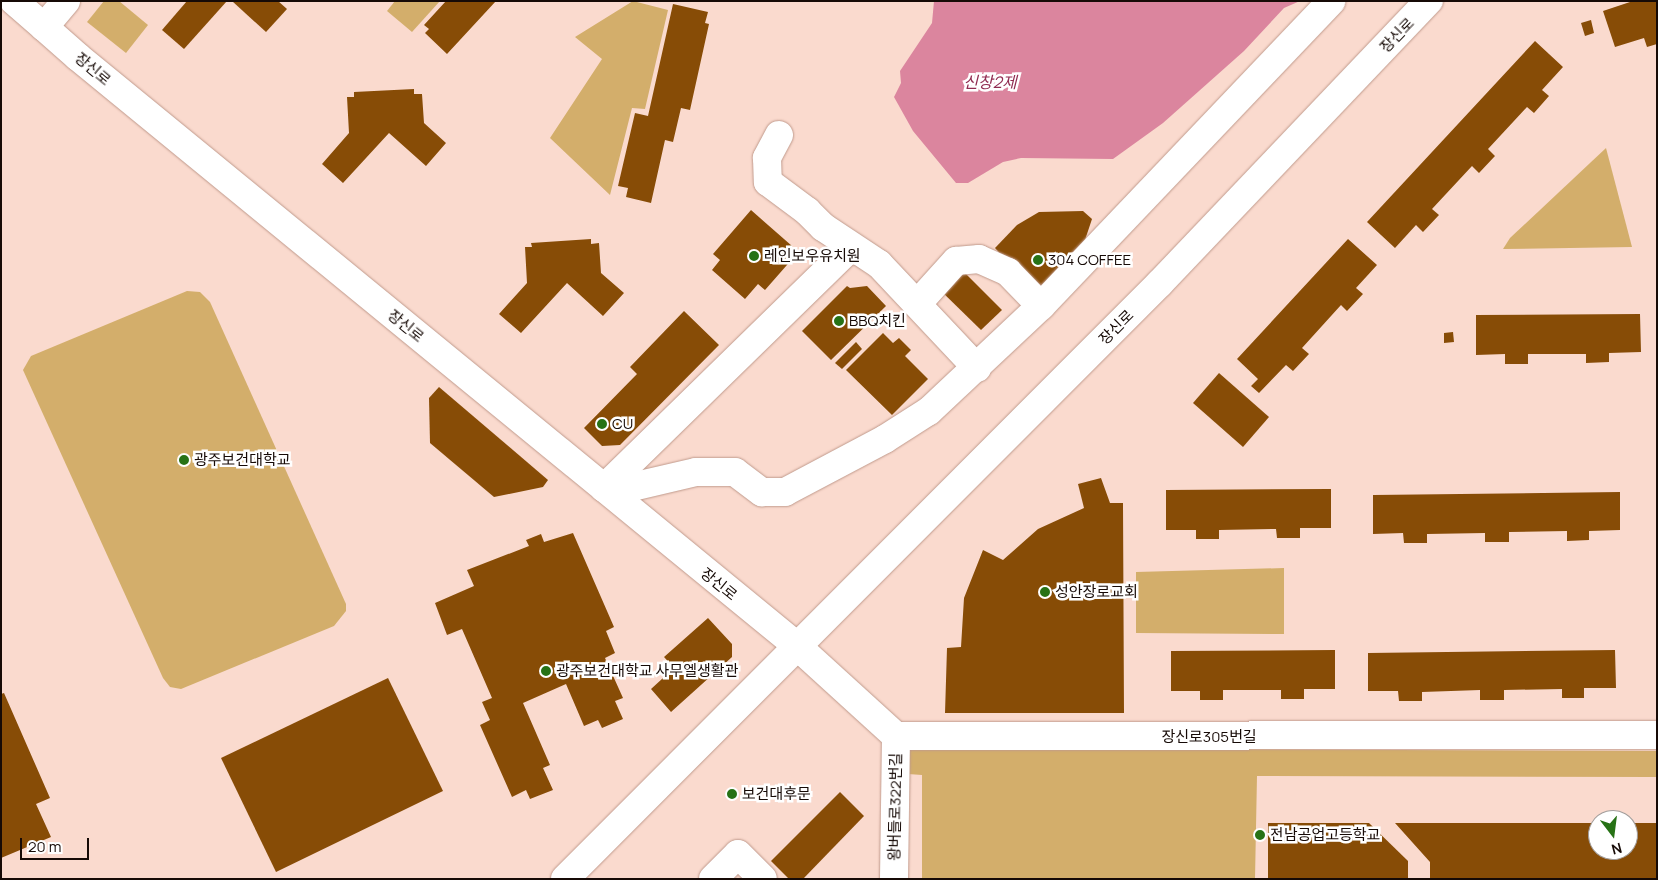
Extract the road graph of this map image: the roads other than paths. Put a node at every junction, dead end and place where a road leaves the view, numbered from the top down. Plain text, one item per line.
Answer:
1 (14, 1) edge
2 (66, 1) edge
3 (1331, 1) edge
4 (1418, 5) edge
5 (44, 27) junction
6 (779, 134) dead end
7 (851, 247) junction
8 (918, 303) junction
9 (1041, 306) junction
10 (977, 368) junction
11 (604, 488) junction
12 (796, 645) junction
13 (1657, 735) edge
14 (896, 736) junction
15 (565, 879) edge
16 (713, 879) edge
17 (763, 879) edge
18 (894, 879) edge

1 - 5 street, 장신로
2 - 5 street
3 - 9 street
4 - 12 street, 장신로
5 - 11 street, 장신로
6 - 7 street
7 - 8 street
7 - 11 street
8 - 9 street
8 - 10 street
9 - 10 street
10 - 11 street
11 - 12 street, 장신로
12 - 14 street
12 - 15 street, 장신로
13 - 14 street, 장신로305번길
14 - 18 street, 왕버들로322번길
16 - 17 street

